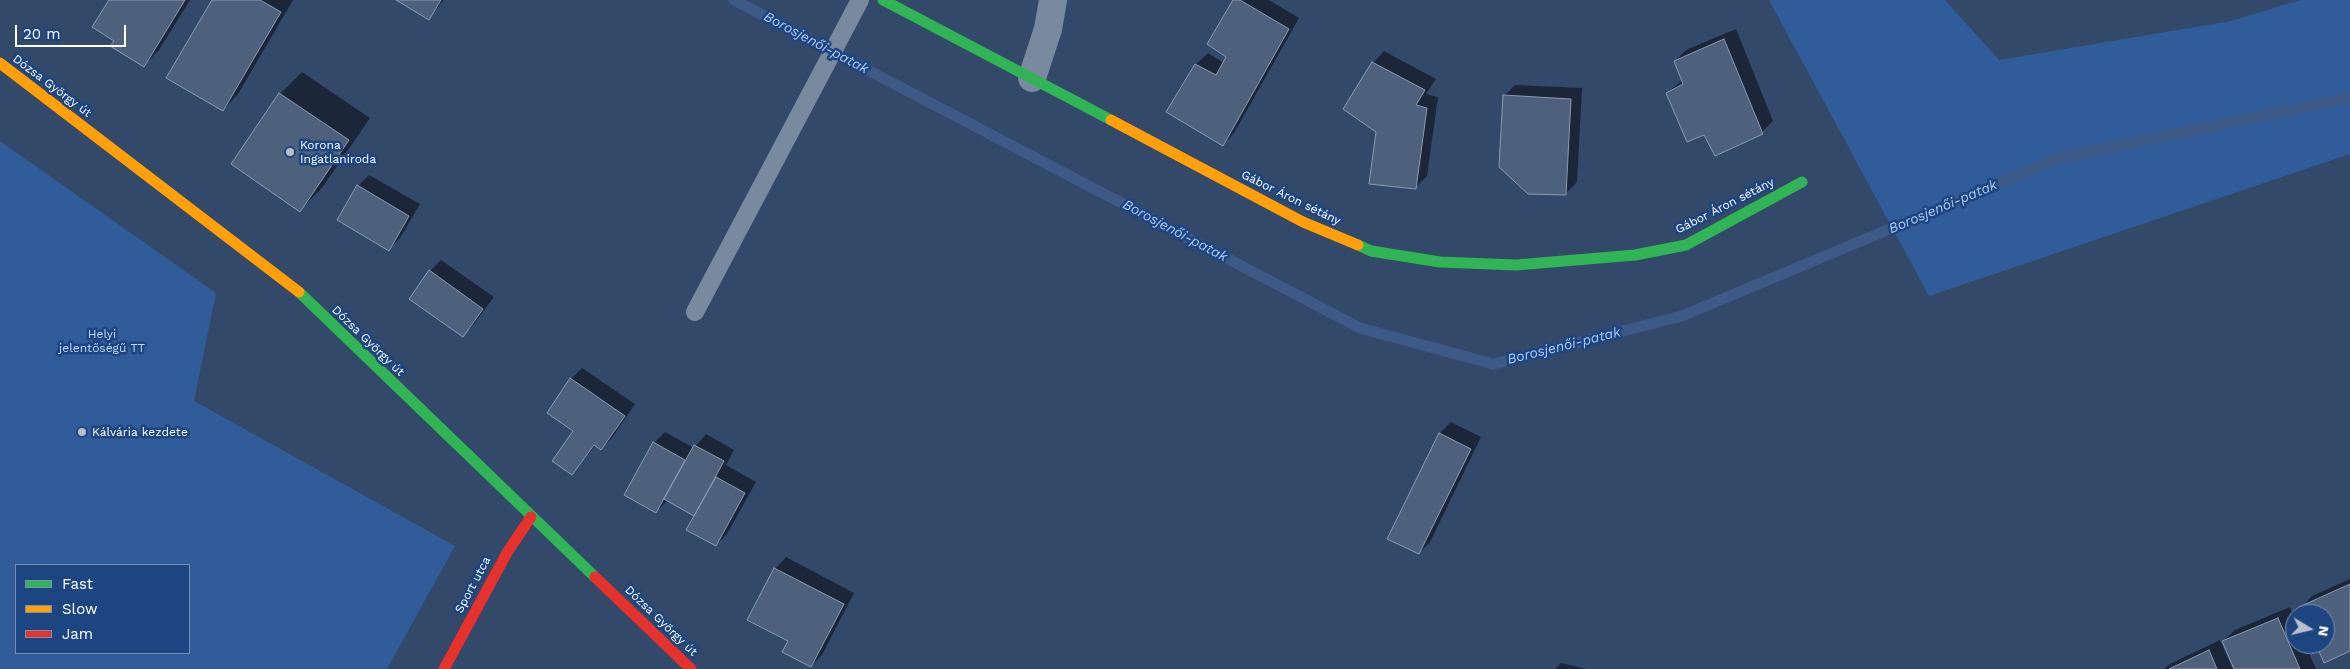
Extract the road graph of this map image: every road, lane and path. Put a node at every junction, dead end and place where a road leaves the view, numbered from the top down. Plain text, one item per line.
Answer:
1 (860, 0) edge
2 (883, 0) edge
3 (1053, 0) edge
4 (0, 63) edge
5 (1032, 78) junction
6 (1802, 182) dead end
7 (695, 312) dead end
8 (531, 517) junction
9 (444, 669) edge
10 (691, 669) edge

1 - 7 lane
2 - 5 street, Gábor Áron sétány
3 - 5 street
4 - 8 street, Dózsa György út
5 - 6 street, Gábor Áron sétány
8 - 9 street, Sport utca
8 - 10 street, Dózsa György út

